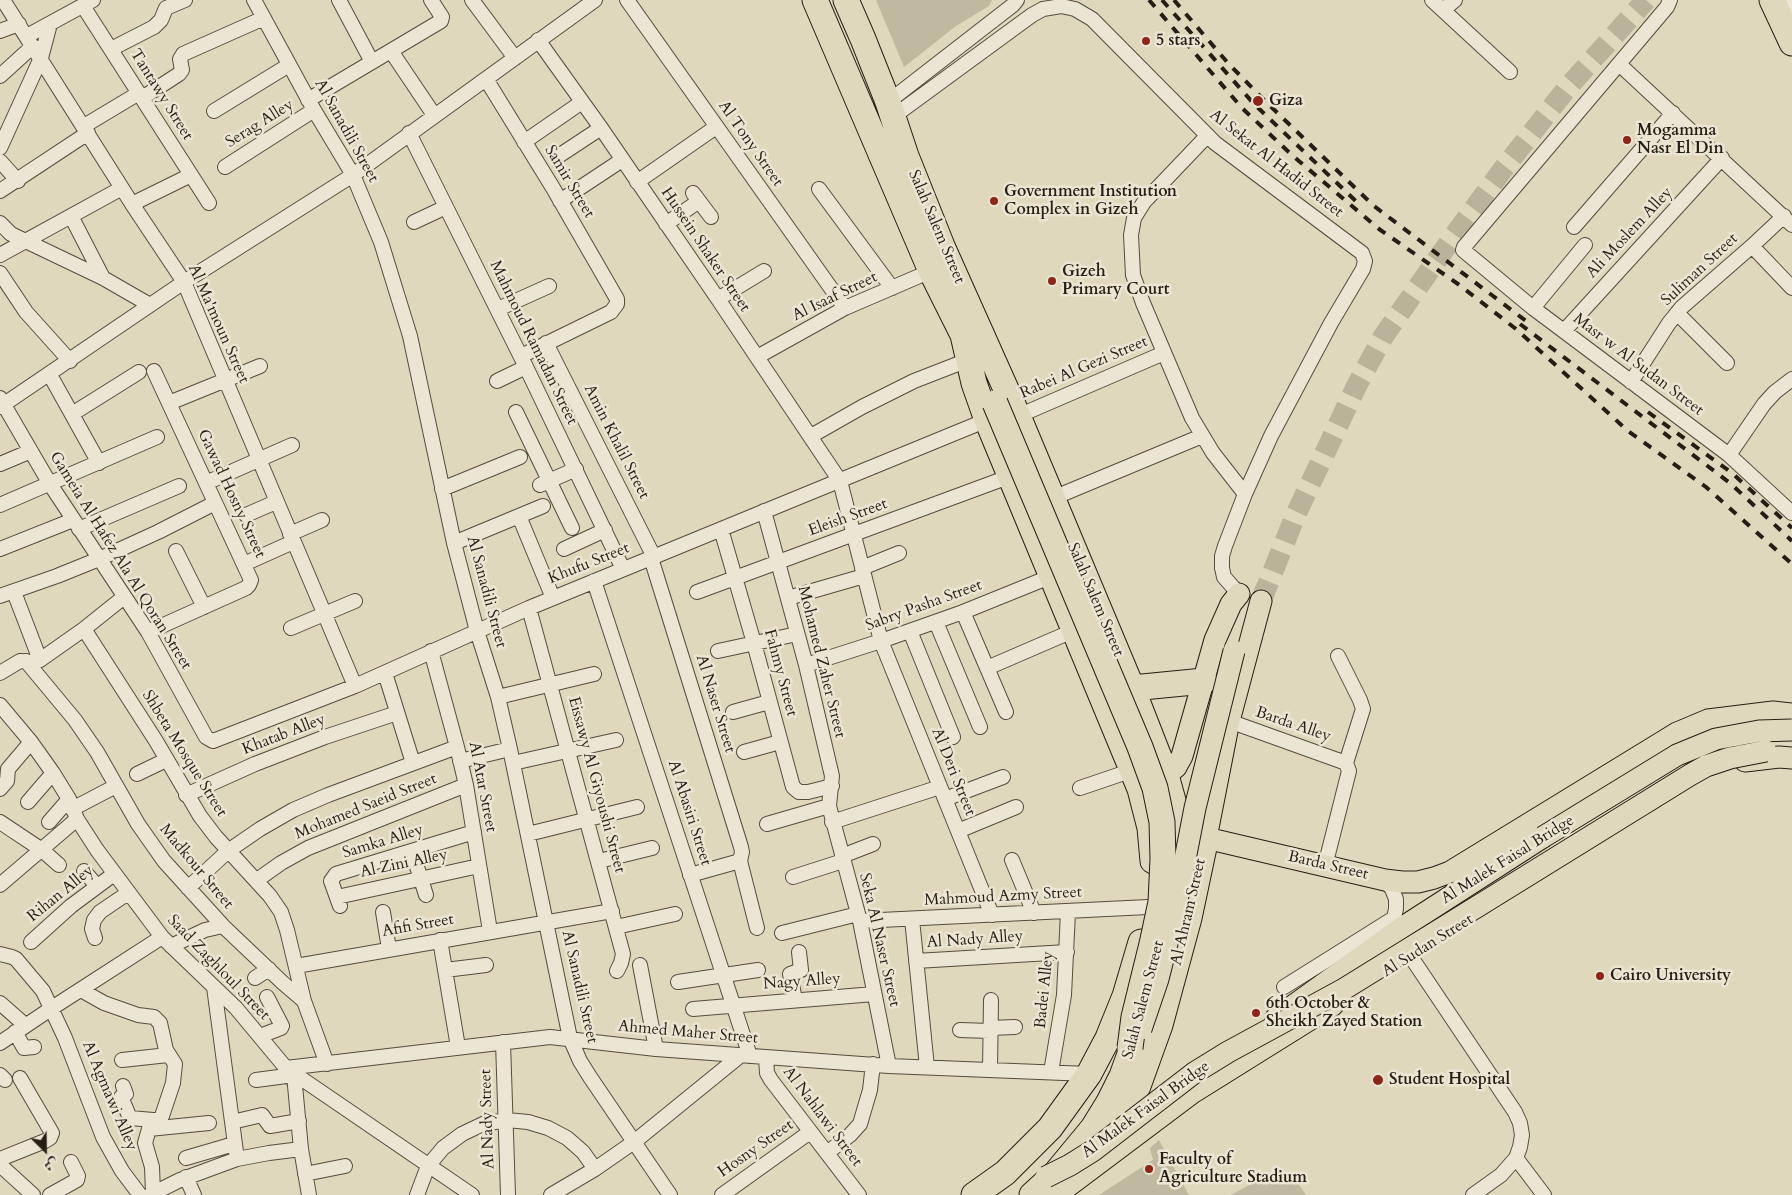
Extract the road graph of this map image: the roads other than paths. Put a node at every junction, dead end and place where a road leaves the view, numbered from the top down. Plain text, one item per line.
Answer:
1 (3, 0) edge
2 (185, 0) edge
3 (254, 0) edge
4 (339, 0) edge
5 (431, 0) edge
6 (472, 0) edge
7 (595, 0) edge
8 (627, 0) edge
9 (846, 0) edge
10 (1017, 0) edge
11 (1432, 0) edge
12 (1455, 0) edge
13 (1670, 0) edge
14 (1772, 0) edge
15 (1786, 0) edge
16 (88, 3) edge
17 (579, 4) edge
18 (817, 4) edge
19 (1443, 10) junction
20 (1792, 13) edge
21 (264, 18) junction
22 (19, 24) junction
23 (50, 24) junction
24 (0, 31) edge
25 (538, 40) junction
26 (30, 41) junction
27 (1792, 42) edge
28 (111, 49) junction
29 (391, 51) junction
30 (41, 58) junction
31 (515, 58) junction
32 (372, 62) junction
33 (1619, 64) junction
34 (289, 65) junction
35 (1510, 72) dead end
36 (0, 76) edge
37 (486, 79) junction
38 (140, 95) junction
39 (582, 102) junction
40 (311, 105) junction
41 (891, 110) junction
42 (214, 111) dead end
43 (1673, 113) junction
44 (434, 115) junction
45 (716, 127) junction
46 (601, 128) junction
47 (86, 129) junction
48 (409, 133) junction
49 (871, 133) junction
50 (1207, 136) junction
51 (524, 142) junction
52 (0, 148) edge
53 (560, 156) dead end
54 (1722, 158) junction
55 (622, 160) junction
56 (0, 161) edge
57 (225, 167) dead end
58 (190, 175) junction
59 (353, 175) junction
60 (18, 181) junction
61 (637, 182) junction
62 (122, 188) junction
63 (819, 189) dead end
64 (0, 192) edge
65 (560, 201) junction
66 (209, 203) dead end
67 (132, 204) junction
68 (446, 207) junction
69 (71, 216) junction
70 (711, 217) dead end
71 (1788, 220) edge
72 (414, 222) dead end
73 (0, 223) edge
74 (666, 224) junction
75 (1574, 227) dead end
76 (26, 242) junction
77 (1585, 245) dead end
78 (1752, 246) junction
79 (0, 256) edge
80 (764, 271) dead end
81 (931, 271) junction
82 (0, 274) edge
83 (103, 278) junction
84 (184, 282) junction
85 (549, 286) dead end
86 (892, 288) junction
87 (1792, 288) edge
88 (718, 299) junction
89 (150, 305) junction
90 (845, 308) junction
91 (1534, 308) junction
92 (498, 309) junction
93 (1677, 313) junction
94 (1564, 331) junction
95 (963, 335) junction
96 (546, 343) junction
97 (1164, 353) junction
98 (757, 357) junction
99 (968, 360) junction
100 (70, 361) junction
101 (524, 361) junction
102 (1727, 363) dead end
103 (260, 366) dead end
104 (154, 371) dead end
105 (139, 372) dead end
106 (50, 374) junction
107 (1792, 379) edge
108 (225, 380) junction
109 (497, 381) dead end
110 (1631, 382) junction
111 (1, 403) edge
112 (169, 403) junction
113 (991, 411) junction
114 (516, 412) dead end
115 (72, 414) junction
116 (1018, 416) junction
117 (811, 436) junction
118 (1202, 436) junction
119 (157, 437) dead end
120 (292, 445) dead end
121 (31, 451) junction
122 (1729, 455) junction
123 (520, 457) dead end
124 (258, 460) junction
125 (99, 463) junction
126 (0, 464) edge
127 (576, 469) junction
128 (1011, 476) junction
129 (840, 481) junction
130 (206, 483) junction
131 (544, 483) junction
132 (50, 484) junction
133 (179, 486) dead end
134 (442, 489) junction
135 (1245, 494) junction
136 (1053, 498) junction
137 (276, 502) junction
138 (215, 503) junction
139 (0, 505) edge
140 (543, 506) dead end
141 (764, 511) junction
142 (1792, 513) edge
143 (246, 514) dead end
144 (519, 516) junction
145 (322, 520) dead end
146 (76, 525) junction
147 (572, 528) dead end
148 (721, 529) junction
149 (605, 530) junction
150 (853, 534) junction
151 (291, 538) junction
152 (454, 543) junction
153 (0, 549) edge
154 (564, 549) dead end
155 (176, 551) dead end
156 (899, 553) dead end
157 (653, 557) junction
158 (99, 559) junction
159 (778, 562) junction
160 (244, 564) junction
161 (623, 569) junction
162 (863, 572) junction
163 (1052, 576) junction
164 (735, 578) junction
165 (594, 581) junction
166 (14, 592) junction
167 (697, 592) dead end
168 (1239, 594) junction
169 (0, 596) edge
170 (124, 597) junction
171 (554, 598) junction
172 (788, 598) junction
173 (355, 601) dead end
174 (1261, 601) tunnel mouth
175 (204, 607) junction
176 (529, 608) junction
177 (963, 612) junction
178 (324, 614) junction
179 (936, 622) junction
180 (291, 628) dead end
181 (84, 629) junction
182 (1075, 630) junction
183 (477, 631) junction
184 (910, 631) junction
185 (148, 632) junction
186 (797, 634) junction
187 (881, 641) junction
188 (754, 644) junction
189 (432, 651) junction
190 (718, 651) dead end
191 (1338, 656) dead end
192 (33, 660) junction
193 (1088, 662) junction
194 (1122, 663) junction
195 (806, 665) junction
196 (987, 668) junction
197 (0, 673) edge
198 (385, 674) junction
199 (594, 674) dead end
200 (1204, 681) junction
201 (550, 685) junction
202 (354, 686) junction
203 (1132, 688) junction
204 (498, 697) junction
205 (769, 702) junction
206 (1105, 703) junction
207 (733, 712) dead end
208 (1006, 712) dead end
209 (397, 713) junction
210 (1792, 714) edge
211 (3, 715) edge
212 (1740, 715) junction
213 (1229, 721) junction
214 (980, 727) dead end
215 (1792, 730) edge
216 (206, 737) joint
217 (953, 737) dead end
218 (616, 740) dead end
219 (31, 742) junction
220 (780, 742) junction
221 (510, 749) junction
222 (568, 751) junction
223 (744, 752) dead end
224 (1792, 752) edge
225 (459, 754) junction
226 (1792, 758) edge
227 (166, 760) junction
228 (1754, 760) junction
229 (413, 763) junction
230 (513, 763) junction
231 (1346, 763) junction
232 (1133, 770) junction
233 (53, 773) junction
234 (137, 774) dead end
235 (1166, 775) junction
236 (1003, 776) dead end
237 (466, 785) junction
238 (116, 786) junction
239 (832, 786) junction
240 (1080, 788) dead end
241 (0, 789) edge
242 (943, 793) junction
243 (186, 795) junction
244 (28, 802) dead end
245 (829, 806) junction
246 (637, 807) dead end
247 (1016, 807) dead end
248 (73, 809) junction
249 (587, 819) junction
250 (0, 822) edge
251 (49, 822) dead end
252 (832, 822) junction
253 (766, 824) dead end
254 (958, 831) junction
255 (474, 832) junction
256 (528, 834) junction
257 (1206, 838) junction
258 (874, 844) dead end
259 (652, 848) dead end
260 (42, 850) junction
261 (228, 851) junction
262 (412, 851) junction
263 (842, 858) junction
264 (1012, 860) dead end
265 (599, 861) junction
266 (740, 861) junction
267 (59, 865) dead end
268 (479, 866) junction
269 (1325, 866) junction
270 (84, 871) dead end
271 (114, 874) junction
272 (690, 875) junction
273 (792, 877) dead end
274 (421, 878) junction
275 (257, 880) junction
276 (1385, 880) junction
277 (0, 884) edge
278 (97, 886) junction
279 (188, 888) junction
280 (128, 893) junction
281 (426, 895) dead end
282 (338, 902) joint
283 (1148, 907) junction
284 (612, 911) junction
285 (383, 912) dead end
286 (1068, 912) junction
287 (1034, 913) junction
288 (674, 914) dead end
289 (992, 915) junction
290 (859, 917) junction
291 (912, 919) junction
292 (547, 921) junction
293 (223, 926) junction
294 (616, 927) junction
295 (757, 928) dead end
296 (490, 931) junction
297 (782, 933) dead end
298 (94, 938) dead end
299 (440, 940) junction
300 (31, 942) dead end
301 (166, 942) junction
302 (389, 949) junction
303 (799, 952) dead end
304 (1067, 952) junction
305 (0, 954) edge
306 (1411, 956) junction
307 (916, 961) junction
308 (486, 965) dead end
309 (640, 965) dead end
310 (296, 966) junction
311 (269, 970) junction
312 (445, 970) junction
313 (758, 970) dead end
314 (617, 971) dead end
315 (723, 974) junction
316 (255, 978) dead end
317 (678, 982) dead end
318 (214, 987) junction
319 (1284, 987) dead end
320 (81, 990) junction
321 (874, 994) junction
322 (267, 997) dead end
323 (795, 1000) junction
324 (990, 1000) dead end
325 (304, 1001) junction
326 (0, 1003) edge
327 (733, 1005) junction
328 (1165, 1005) junction
329 (52, 1008) junction
330 (693, 1009) dead end
331 (1142, 1019) junction
332 (1015, 1028) dead end
333 (20, 1029) junction
334 (960, 1030) dead end
335 (990, 1030) junction
336 (260, 1036) junction
337 (570, 1038) junction
338 (503, 1042) junction
339 (0, 1043) edge
340 (34, 1047) dead end
341 (458, 1048) junction
342 (1130, 1048) junction
343 (656, 1049) junction
344 (746, 1055) junction
345 (168, 1056) junction
346 (766, 1057) junction
347 (122, 1060) dead end
348 (327, 1064) junction
349 (873, 1064) junction
350 (889, 1066) junction
351 (927, 1067) junction
352 (990, 1070) junction
353 (290, 1072) junction
354 (1051, 1072) junction
355 (1089, 1074) junction
356 (20, 1078) dead end
357 (256, 1080) dead end
358 (123, 1086) dead end
359 (1192, 1093) junction
360 (506, 1120) junction
361 (298, 1121) junction
362 (232, 1122) junction
363 (209, 1123) dead end
364 (151, 1124) junction
365 (1093, 1128) junction
366 (810, 1132) junction
367 (634, 1142) junction
368 (234, 1144) junction
369 (301, 1149) junction
370 (827, 1153) junction
371 (186, 1158) dead end
372 (1516, 1158) junction
373 (237, 1160) junction
374 (71, 1162) dead end
375 (1085, 1163) junction
376 (345, 1166) dead end
377 (428, 1166) junction
378 (1, 1167) edge
379 (595, 1169) junction
380 (305, 1174) junction
381 (186, 1177) junction
382 (1048, 1190) edge
383 (1480, 1193) edge
384 (147, 1194) edge
385 (33, 1195) edge
386 (50, 1195) edge
387 (194, 1195) edge
388 (309, 1195) edge
389 (417, 1195) edge
390 (472, 1195) edge
391 (508, 1195) edge
392 (551, 1195) edge
393 (670, 1195) edge
394 (722, 1195) edge
395 (859, 1195) edge
396 (974, 1195) edge
397 (1024, 1195) edge
398 (1544, 1195) edge

1 - 22 street, Al Ma'moun Street
2 - 28 street
3 - 21 street, Al Sanadili Street
4 - 32 street
5 - 29 street, Serag Alley
6 - 31 street
7 - 17 street
8 - 45 street, Al Tony Street
9 - 41 highway, Salah Salem Street
10 - 41 street
11 - 19 street
12 - 19 street
13 - 33 street
14 - 27 highway
15 - 20 main road
16 - 23 street
16 - 28 street, Tantawy Street
17 - 25 street
18 - 41 highway
18 - 49 highway, Salah Salem Street
19 - 35 street
21 - 34 street, Al Sanadili Street
21 - 38 street
22 - 24 street
22 - 26 street, Al Ma'moun Street
23 - 26 street
23 - 30 street
25 - 31 street
25 - 39 street, Hussein Shaker Street
26 - 30 street, Al Ma'moun Street
26 - 36 street
28 - 38 street, Tantawy Street
29 - 32 street, Serag Alley
29 - 44 street
30 - 47 street, Al Ma'moun Street
30 - 52 street
31 - 37 street
32 - 40 street, Serag Alley
33 - 43 street
33 - 91 street, Masr w Al Sudan Street
34 - 40 street, Al Sanadili Street
34 - 42 street
37 - 44 street
37 - 51 street, Samir Street
38 - 47 street
38 - 58 street, Tantawy Street
39 - 46 street, Hussein Shaker Street
39 - 51 street
40 - 57 street, Serag Alley
40 - 59 street, Al Sanadili Street
41 - 49 street, Al Sekat Al Hadid Street
41 - 50 street, Al Sekat Al Hadid Street
41 - 116 highway, Salah Salem Street
43 - 54 street
43 - 75 street
44 - 48 street
45 - 61 street
45 - 90 street, Al Tony Street
46 - 53 street
46 - 55 street, Hussein Shaker Street
47 - 60 street
47 - 62 street, Al Ma'moun Street
48 - 59 street
48 - 68 street, Mahmoud Ramadan Street
49 - 81 highway, Salah Salem Street
50 - 97 street
50 - 135 street, Al Sekat Al Hadid Street
51 - 65 street, Samir Street
54 - 71 street
54 - 94 street, Ali Moslem Alley
55 - 61 street, Hussein Shaker Street
55 - 65 street
56 - 60 street
58 - 66 street, Tantawy Street
58 - 67 street
59 - 84 street
59 - 134 street, Al Sanadili Street
60 - 64 street
61 - 74 street, Hussein Shaker Street
62 - 67 street, Al Ma'moun Street
62 - 69 street
63 - 86 street
65 - 96 street, Samir Street
67 - 84 street, Al Ma'moun Street
68 - 72 street
68 - 92 street, Mahmoud Ramadan Street
69 - 76 street
69 - 83 street
70 - 74 street
71 - 78 street, Suliman Street
73 - 76 street
74 - 88 street, Hussein Shaker Street
76 - 79 street
76 - 83 street
77 - 91 street
78 - 87 street
78 - 93 street, Suliman Street
80 - 88 street
81 - 86 street, Al Isaaf Street
81 - 95 highway, Salah Salem Street
82 - 100 street
83 - 89 street
84 - 89 street
84 - 108 street, Al Ma'moun Street
85 - 92 street
86 - 90 street, Al Isaaf Street
88 - 98 street, Hussein Shaker Street
89 - 100 street
90 - 98 street, Al Isaaf Street
91 - 94 street, Masr w Al Sudan Street
92 - 101 street, Mahmoud Ramadan Street
93 - 102 street
93 - 110 street, Suliman Street
94 - 110 street, Masr w Al Sudan Street
95 - 99 highway, Salah Salem Street
95 - 113 highway
96 - 101 street
96 - 157 street, Amin Khalil Street
97 - 116 street, Rabei Al Gezi Street
97 - 118 street
98 - 117 street, Hussein Shaker Street
99 - 113 highway, Salah Salem Street
99 - 117 street
100 - 106 street
101 - 109 street
101 - 127 street, Mahmoud Ramadan Street
103 - 108 street
104 - 112 street, Gawad Hosny Street
105 - 115 street
106 - 111 street
106 - 115 street
107 - 122 street
108 - 112 street
108 - 124 street, Al Ma'moun Street
110 - 122 street, Masr w Al Sudan Street
111 - 121 street, Gameia Al Hafez Ala Al Qoran Street
112 - 130 street, Gawad Hosny Street
113 - 128 highway, Salah Salem Street
113 - 129 street, Khufu Street
113 - 342 highway, bridge
114 - 131 street
115 - 125 street
116 - 136 highway, Salah Salem Street
117 - 129 street, Hussein Shaker Street
118 - 135 street
118 - 136 street
119 - 125 street
120 - 124 street
121 - 126 street
121 - 132 street, Gameia Al Hafez Ala Al Qoran Street
122 - 142 street, Masr w Al Sudan Street
123 - 134 street
124 - 130 street
124 - 137 street, Al Ma'moun Street
125 - 132 street
127 - 131 street
127 - 149 street, Mahmoud Ramadan Street
128 - 150 street, Eleish Street
128 - 163 highway, Salah Salem Street
129 - 141 street, Khufu Street
129 - 150 street, Hussein Shaker Street
130 - 138 street, Gawad Hosny Street
131 - 147 street
132 - 139 street
132 - 146 street, Gameia Al Hafez Ala Al Qoran Street
133 - 146 street
134 - 152 street, Al Sanadili Street
135 - 168 street
136 - 194 highway, Salah Salem Street
137 - 143 street
137 - 151 street, Al Ma'moun Street
138 - 158 street
138 - 160 street, Gawad Hosny Street
140 - 144 street
141 - 148 street, Khufu Street
141 - 159 street, Mohamed Zaher Street
144 - 152 street
144 - 171 street
145 - 151 street
146 - 153 street
146 - 158 street, Gameia Al Hafez Ala Al Qoran Street
148 - 157 street, Khufu Street
148 - 164 street, Fahmy Street
149 - 154 street
149 - 161 street, Mahmoud Ramadan Street
150 - 159 street, Eleish Street
150 - 162 street, Hussein Shaker Street
151 - 160 street
151 - 178 street, Al Ma'moun Street
152 - 183 street, Al Sanadili Street
155 - 175 street
156 - 162 street
157 - 161 street, Khufu Street
157 - 266 street, Al Naser Street
158 - 166 street
158 - 170 street, Gameia Al Hafez Ala Al Qoran Street
159 - 164 street, Eleish Street
159 - 172 street, Mohamed Zaher Street
160 - 175 street, Gawad Hosny Street
161 - 165 street, Khufu Street
162 - 172 street
162 - 187 street, Al Deri Street
163 - 177 street, Sabry Pasha Street
163 - 182 highway, Salah Salem Street
164 - 167 street, Eleish Street
164 - 188 street, Fahmy Street
165 - 171 street, Khufu Street
165 - 272 street, Al Abasiri Street
166 - 169 street
166 - 192 street, Madkour Street
168 - 200 main road
168 - 342 main road, bridge
170 - 181 street
170 - 185 street, Gameia Al Hafez Ala Al Qoran Street
171 - 176 street, Khufu Street
172 - 186 street, Mohamed Zaher Street
173 - 178 street
174 - 213 main road, Al Ahram Street
175 - 185 street, Gawad Hosny Street
176 - 183 street, Khufu Street
176 - 201 street, Eissawy Al Giyoushi Street
177 - 179 street, Sabry Pasha Street
177 - 196 street
178 - 180 street
178 - 202 street, Al Ma'moun Street
179 - 184 street, Sabry Pasha Street
179 - 214 street
181 - 192 street
181 - 227 street, Shbeta Mosque Street
182 - 193 highway, Salah Salem Street
182 - 196 street
183 - 189 street, Khufu Street
183 - 204 street, Al Sanadili Street
184 - 187 street, Sabry Pasha Street
184 - 217 street
185 - 216 street, Gameia Al Hafez Ala Al Qoran Street
186 - 188 street
186 - 195 street, Mohamed Zaher Street
187 - 195 street, Sabry Pasha Street
187 - 242 street, Al Deri Street
188 - 190 street
188 - 205 street, Fahmy Street
189 - 198 street, Khufu Street
189 - 225 street, Al Atar Street
191 - 231 street, Barda Alley
192 - 197 street
192 - 238 street, Madkour Street
193 - 194 highway
193 - 206 highway, Salah Salem Street
194 - 203 highway, Salah Salem Street
195 - 239 street, Mohamed Zaher Street
196 - 208 street
198 - 202 street, Khufu Street
198 - 209 street
199 - 201 street
200 - 203 highway
200 - 235 main road
201 - 204 street
201 - 222 street, Eissawy Al Giyoushi Street
202 - 216 street, Khufu Street
203 - 206 highway
203 - 235 highway, Salah Salem Street
204 - 221 street, Al Sanadili Street
205 - 207 street
205 - 220 street, Fahmy Street
206 - 232 highway, Salah Salem Street
209 - 229 street
209 - 243 street, Khatab Alley
210 - 212 main road
211 - 219 street, Saad Zaghloul Street
212 - 228 main road
212 - 276 main road, Barda Street
213 - 231 street, Barda Alley
213 - 257 main road, Al Ahram Street
215 - 359 main road, Al Malek Faisal Bridge, bridge
218 - 222 street
219 - 233 street, Saad Zaghloul Street
219 - 241 street
220 - 223 street
220 - 239 street, Fahmy Street
221 - 225 street
221 - 230 street, Al Sanadili Street
222 - 230 street
222 - 249 street, Eissawy Al Giyoushi Street
224 - 382 main road, Al Malek Faisal Bridge, bridge
225 - 229 street
225 - 237 street, Al Atar Street
226 - 228 main road, Al Sudan Street
227 - 234 street
227 - 243 street, Shbeta Mosque Street
228 - 306 main road, Al Sudan Street
229 - 261 street
230 - 256 street, Al Sanadili Street
231 - 269 street, Barda Alley
232 - 240 street
232 - 283 highway, Salah Salem Street
233 - 244 street
233 - 248 street, Saad Zaghloul Street
235 - 331 highway, Salah Salem Street
236 - 242 street
237 - 255 street, Al Atar Street
237 - 275 street, Mohamed Saeid Street
238 - 248 street
238 - 279 street, Madkour Street
239 - 245 street, Mohamed Zaher Street
242 - 252 street
242 - 254 street, Al Deri Street
243 - 261 street, Shbeta Mosque Street
245 - 252 street, Mohamed Zaher Street
245 - 253 street
246 - 249 street
247 - 254 street
248 - 251 street
248 - 260 street
248 - 271 street, Saad Zaghloul Street
249 - 256 street
249 - 265 street, Eissawy Al Giyoushi Street
250 - 260 street
252 - 263 street, Seka Al Naser Street
254 - 289 street, Al Deri Street
255 - 262 street, Samka Alley
255 - 268 street, Al Atar Street
256 - 292 street, Al Sanadili Street
257 - 269 main road, Barda Street
257 - 328 highway, Al Ahram Street
258 - 263 street
259 - 265 street
260 - 267 street
260 - 277 street
261 - 275 street, Shbeta Mosque Street
261 - 279 street
262 - 274 street
262 - 282 street, Samka Alley
263 - 273 street
263 - 290 street, Seka Al Naser Street
264 - 287 street
265 - 284 street, Eissawy Al Giyoushi Street
266 - 272 street
266 - 295 street, Al Naser Street
268 - 274 street, Al Zini Alley
268 - 296 street, Al Atar Street
269 - 276 main road, Barda Street
270 - 278 street
271 - 278 street, Rihan Alley
271 - 280 street, Saad Zaghloul Street
272 - 315 street, Al Abasiri Street
274 - 281 street
274 - 282 street, Al Zini Alley
275 - 310 street, Shbeta Mosque Street
276 - 319 street
278 - 300 street, Rihan Alley
279 - 293 street, Madkour Street
280 - 298 street
280 - 301 street, Saad Zaghloul Street
283 - 286 street, Mahmoud Azmy Street
283 - 355 highway
284 - 292 street, Afifi Street
284 - 294 street, Eissawy Al Giyoushi Street
285 - 302 street
286 - 287 street, Mahmoud Azmy Street
286 - 304 street, Badei Alley
287 - 289 street, Mahmoud Azmy Street
288 - 294 street
289 - 291 street, Mahmoud Azmy Street
290 - 291 street, Mahmoud Azmy Street
290 - 297 street, Mahmoud Azmy Street
290 - 321 street, Seka Al Naser Street
291 - 307 street
292 - 296 street, Afifi Street
292 - 337 street, Al Sanadili Street
293 - 301 street
293 - 311 street, Madkour Street
294 - 314 street, Eissawy Al Giyoushi Street
296 - 299 street, Afifi Street
299 - 302 street, Afifi Street
299 - 312 street
301 - 318 street, Saad Zaghloul Street
301 - 320 street
302 - 310 street, Afifi Street
303 - 323 street
304 - 307 street, Al Nady Alley
304 - 354 street, Badei Alley
305 - 329 street, Al Agmawi Alley
306 - 359 main road, Al Sudan Street
306 - 372 street
307 - 351 street
308 - 312 street
309 - 343 street
310 - 325 street, Shbeta Mosque Street
311 - 316 street
311 - 325 street, Madkour Street
312 - 341 street
313 - 315 street
315 - 317 street
315 - 327 street, Al Abasiri Street
318 - 336 street, Saad Zaghloul Street
318 - 362 street
320 - 329 street
320 - 345 street
321 - 323 street, Nagy Alley
321 - 350 street, Seka Al Naser Street
322 - 336 street
323 - 327 street, Nagy Alley
324 - 335 street
325 - 348 street, Madkour Street
326 - 333 street
327 - 330 street, Nagy Alley
327 - 344 street, Al Abasiri Street
328 - 331 highway
328 - 375 highway, Al Ahram Street
329 - 333 street
329 - 384 street, Al Agmawi Alley
331 - 365 highway, Salah Salem Street
332 - 335 street
333 - 339 street
333 - 340 street
334 - 335 street
335 - 352 street
336 - 353 street, Saad Zaghloul Street
337 - 338 street, Ahmed Maher Street
337 - 343 street, Ahmed Maher Street
337 - 367 street, Al Sanadili Street
338 - 341 street, Ahmed Maher Street
338 - 360 street, Al Nady Street
341 - 348 street, Ahmed Maher Street
342 - 382 highway, bridge
343 - 344 street, Ahmed Maher Street
344 - 346 street, Ahmed Maher Street
344 - 367 street
345 - 347 street
345 - 364 street
346 - 349 street, Ahmed Maher Street
346 - 366 street, Al Nahlawi Street
348 - 353 street, Ahmed Maher Street
349 - 350 street, Ahmed Maher Street
349 - 370 street
350 - 351 street, Ahmed Maher Street
351 - 352 street, Ahmed Maher Street
352 - 354 street, Ahmed Maher Street
353 - 357 street, Ahmed Maher Street
353 - 361 street
353 - 377 street, Saad Zaghloul Street
354 - 355 street, Ahmed Maher Street
355 - 396 highway
356 - 378 street
358 - 364 street
359 - 382 main road, Al Sudan Street
360 - 377 street
360 - 379 street
360 - 391 street, Al Nady Street
361 - 362 street
361 - 369 street
362 - 368 street
363 - 364 street
364 - 384 street
365 - 375 highway
365 - 382 highway, Salah Salem Street
366 - 370 street, Al Nahlawi Street
366 - 394 street, Hosny Street
367 - 379 street
367 - 393 street, Al Sanadili Street
368 - 371 street
368 - 373 street
369 - 373 street
369 - 380 street
370 - 395 street, Al Nahlawi Street
372 - 383 street
372 - 398 street
373 - 381 street
374 - 386 street
375 - 382 highway, Al Ahram Street
376 - 380 street
377 - 389 street
377 - 390 street, Saad Zaghloul Street
378 - 385 street
379 - 392 street
380 - 388 street
381 - 384 street
381 - 387 street
382 - 397 highway

